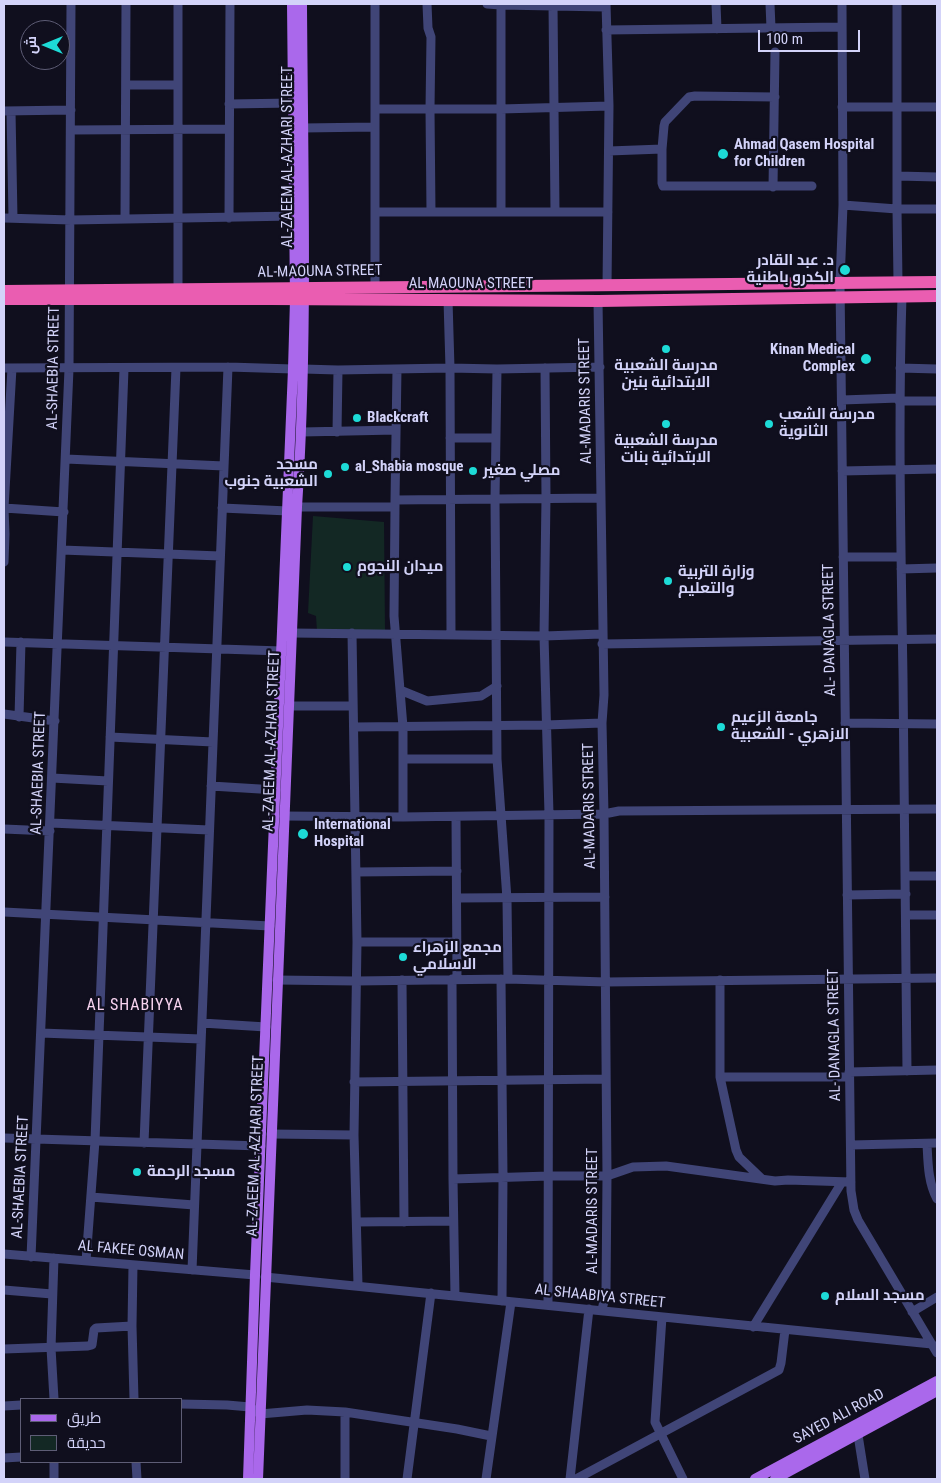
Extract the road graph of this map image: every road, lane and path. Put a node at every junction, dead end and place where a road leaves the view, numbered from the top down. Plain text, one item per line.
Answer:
1 (71, 4) edge
2 (126, 4) edge
3 (178, 4) edge
4 (230, 4) edge
5 (292, 4) edge
6 (302, 4) edge
7 (375, 4) edge
8 (427, 4) edge
9 (487, 4) edge
10 (716, 4) edge
11 (770, 4) edge
12 (842, 4) edge
13 (897, 4) edge
14 (501, 5) edge
15 (553, 5) edge
16 (606, 5) edge
17 (842, 27) junction
18 (771, 28) junction
19 (717, 29) junction
20 (606, 30) junction
21 (775, 52) dead end
22 (126, 85) junction
23 (178, 85) junction
24 (775, 97) junction
25 (293, 103) junction
26 (229, 104) junction
27 (609, 106) junction
28 (937, 106) edge
29 (842, 107) junction
30 (897, 107) junction
31 (554, 108) junction
32 (375, 109) junction
33 (501, 109) junction
34 (71, 110) junction
35 (430, 110) junction
36 (8, 111) edge
37 (375, 127) junction
38 (303, 128) junction
39 (126, 129) junction
40 (229, 129) junction
41 (71, 130) junction
42 (178, 130) junction
43 (662, 149) junction
44 (609, 151) junction
45 (898, 176) junction
46 (937, 177) edge
47 (773, 186) junction
48 (812, 186) dead end
49 (843, 205) junction
50 (897, 208) junction
51 (937, 209) edge
52 (501, 211) junction
53 (375, 212) junction
54 (431, 212) junction
55 (555, 212) junction
56 (608, 212) junction
57 (294, 216) junction
58 (9, 218) edge
59 (125, 218) junction
60 (178, 218) junction
61 (229, 218) junction
62 (71, 220) junction
63 (898, 282) junction
64 (937, 282) edge
65 (840, 283) junction
66 (607, 286) junction
67 (375, 287) junction
68 (178, 289) junction
69 (4, 290) edge
70 (70, 294) junction
71 (299, 294) junction
72 (902, 296) junction
73 (937, 296) edge
74 (840, 297) junction
75 (4, 299) edge
76 (448, 300) junction
77 (598, 301) junction
78 (600, 367) junction
79 (8, 368) edge
80 (176, 368) junction
81 (228, 368) junction
82 (450, 368) junction
83 (545, 368) junction
84 (900, 368) junction
85 (937, 368) edge
86 (70, 369) junction
87 (124, 369) junction
88 (298, 369) junction
89 (397, 369) junction
90 (497, 369) junction
91 (338, 370) junction
92 (842, 400) junction
93 (899, 401) junction
94 (937, 401) edge
95 (396, 430) junction
96 (302, 432) junction
97 (338, 432) junction
98 (450, 438) junction
99 (496, 438) junction
100 (66, 459) junction
101 (120, 462) junction
102 (172, 464) junction
103 (224, 466) junction
104 (937, 469) edge
105 (899, 470) junction
106 (842, 471) junction
107 (5, 483) edge
108 (546, 498) junction
109 (601, 498) junction
110 (495, 499) junction
111 (449, 500) junction
112 (395, 504) junction
113 (4, 508) edge
114 (222, 508) junction
115 (292, 509) junction
116 (64, 512) junction
117 (4, 534) edge
118 (62, 550) junction
119 (117, 552) junction
120 (168, 554) junction
121 (220, 556) junction
122 (843, 557) junction
123 (901, 557) junction
124 (4, 562) edge
125 (937, 568) edge
126 (901, 569) junction
127 (292, 633) junction
128 (352, 634) junction
129 (397, 634) junction
130 (451, 635) junction
131 (496, 635) junction
132 (544, 636) junction
133 (602, 639) junction
134 (937, 639) edge
135 (844, 640) junction
136 (902, 640) junction
137 (4, 642) edge
138 (21, 642) junction
139 (58, 643) junction
140 (114, 645) junction
141 (164, 647) junction
142 (217, 649) junction
143 (282, 651) junction
144 (497, 686) junction
145 (400, 690) junction
146 (289, 706) junction
147 (353, 706) junction
148 (4, 714) edge
149 (19, 717) junction
150 (55, 721) junction
151 (602, 723) junction
152 (845, 723) junction
153 (903, 724) junction
154 (937, 724) edge
155 (497, 725) junction
156 (546, 725) junction
157 (354, 727) junction
158 (403, 727) junction
159 (110, 737) junction
160 (160, 740) junction
161 (213, 742) junction
162 (403, 759) junction
163 (497, 759) junction
164 (52, 778) junction
165 (108, 781) junction
166 (211, 786) junction
167 (276, 790) junction
168 (937, 808) edge
169 (846, 809) junction
170 (905, 809) junction
171 (549, 814) junction
172 (604, 814) junction
173 (284, 816) junction
174 (456, 816) junction
175 (501, 816) junction
176 (355, 817) junction
177 (403, 817) junction
178 (107, 826) junction
179 (50, 827) junction
180 (157, 828) junction
181 (4, 829) edge
182 (209, 830) junction
183 (457, 871) junction
184 (356, 872) junction
185 (905, 876) junction
186 (937, 876) edge
187 (906, 894) junction
188 (847, 895) junction
189 (605, 896) junction
190 (457, 898) junction
191 (507, 898) junction
192 (548, 898) junction
193 (4, 912) edge
194 (47, 914) junction
195 (906, 915) junction
196 (937, 915) edge
197 (104, 917) junction
198 (153, 920) junction
199 (206, 922) junction
200 (270, 926) junction
201 (357, 942) junction
202 (457, 942) junction
203 (937, 978) edge
204 (454, 979) junction
205 (504, 979) junction
206 (906, 979) junction
207 (277, 980) junction
208 (402, 980) junction
209 (549, 980) junction
210 (720, 980) junction
211 (848, 980) junction
212 (356, 981) junction
213 (606, 982) junction
214 (202, 1023) junction
215 (266, 1027) junction
216 (41, 1034) junction
217 (99, 1036) junction
218 (148, 1038) junction
219 (201, 1039) junction
220 (937, 1070) edge
221 (907, 1071) junction
222 (849, 1075) junction
223 (720, 1077) junction
224 (548, 1079) junction
225 (606, 1079) junction
226 (452, 1080) junction
227 (502, 1080) junction
228 (354, 1082) junction
229 (404, 1082) junction
230 (271, 1134) junction
231 (354, 1135) junction
232 (4, 1138) edge
233 (36, 1139) junction
234 (95, 1141) junction
235 (144, 1142) junction
236 (937, 1143) edge
237 (197, 1144) junction
238 (927, 1144) junction
239 (851, 1145) junction
240 (260, 1146) junction
241 (549, 1176) junction
242 (607, 1176) junction
243 (503, 1177) junction
244 (761, 1178) junction
245 (453, 1179) junction
246 (846, 1182) junction
247 (91, 1197) junction
248 (937, 1199) edge
249 (194, 1205) junction
250 (453, 1221) junction
251 (356, 1222) junction
252 (404, 1222) junction
253 (4, 1254) edge
254 (31, 1256) junction
255 (54, 1258) junction
256 (86, 1261) junction
257 (133, 1265) junction
258 (192, 1270) junction
259 (260, 1276) junction
260 (358, 1285) junction
261 (4, 1290) edge
262 (431, 1293) junction
263 (52, 1294) junction
264 (455, 1296) junction
265 (937, 1297) edge
266 (506, 1302) junction
267 (548, 1305) junction
268 (590, 1308) junction
269 (602, 1310) junction
270 (912, 1312) junction
271 (662, 1317) junction
272 (132, 1326) junction
273 (753, 1327) junction
274 (785, 1330) junction
275 (932, 1344) junction
276 (51, 1348) junction
277 (4, 1349) edge
278 (937, 1353) edge
279 (937, 1381) edge
280 (937, 1391) edge
281 (54, 1398) edge
282 (134, 1398) edge
283 (182, 1404) edge
284 (20, 1405) edge
285 (4, 1406) edge
286 (250, 1407) junction
287 (345, 1412) junction
288 (260, 1414) junction
289 (414, 1422) junction
290 (660, 1434) junction
291 (858, 1435) junction
292 (491, 1436) junction
293 (20, 1457) edge
294 (4, 1458) edge
295 (54, 1463) edge
296 (136, 1463) edge
297 (778, 1476) edge
298 (54, 1479) edge
299 (137, 1479) edge
300 (248, 1479) edge
301 (258, 1479) edge
302 (344, 1479) edge
303 (407, 1479) edge
304 (486, 1479) edge
305 (570, 1479) edge
306 (576, 1479) edge
307 (683, 1479) edge
308 (755, 1479) edge
309 (865, 1479) edge

1 - 34 street, AL-SHAEBIA STREET
2 - 22 street
3 - 23 street
4 - 26 street
5 - 25 main road, AL-ZAEEM AL-AZHARI STREET
6 - 38 main road, AL-ZAEEM AL-AZHARI STREET
7 - 32 street
8 - 35 street
9 - 14 street
10 - 19 street
11 - 18 street
12 - 17 street, AL- DANAGLA STREET
13 - 30 street
14 - 15 street
14 - 33 street
15 - 16 street
15 - 31 street
16 - 20 street
17 - 18 street
17 - 29 street, AL- DANAGLA STREET
18 - 19 street
19 - 20 street
20 - 27 street
21 - 24 street
22 - 23 street
22 - 39 street
23 - 42 street
24 - 43 street
24 - 47 street
25 - 26 street
25 - 57 main road, AL-ZAEEM AL-AZHARI STREET
26 - 40 street
27 - 31 street
27 - 44 street
28 - 30 street
29 - 30 street
29 - 49 street, AL- DANAGLA STREET
30 - 45 street
31 - 33 street
31 - 55 street
32 - 35 street
32 - 37 street
33 - 35 street
33 - 52 street
34 - 36 street
34 - 41 street, AL-SHAEBIA STREET
35 - 54 street
36 - 58 street
37 - 38 street
37 - 53 street
38 - 71 main road, AL-ZAEEM AL-AZHARI STREET
39 - 41 street
39 - 42 street
39 - 59 street
40 - 42 street
40 - 61 street
41 - 62 street, AL-SHAEBIA STREET
42 - 60 street
43 - 44 street
43 - 47 street
44 - 56 street
45 - 46 street
45 - 50 street
47 - 48 street
49 - 50 street
49 - 65 street, AL- DANAGLA STREET
50 - 51 street
50 - 63 street
52 - 54 street
52 - 55 street
53 - 54 street
53 - 67 street
55 - 56 street
56 - 66 street
57 - 61 street
57 - 71 main road, AL-ZAEEM AL-AZHARI STREET
58 - 62 street
59 - 60 street
59 - 62 street
60 - 61 street
60 - 68 street
62 - 70 street, AL-SHAEBIA STREET
63 - 64 highway, AL-MAOUNA STREET
63 - 65 highway, AL-MAOUNA STREET
65 - 66 highway, AL-MAOUNA STREET
65 - 74 street, AL- DANAGLA STREET
66 - 67 highway, AL-MAOUNA STREET
67 - 71 highway, AL-MAOUNA STREET
68 - 70 highway, AL-MAOUNA STREET
68 - 71 highway, AL-MAOUNA STREET
69 - 70 highway, AL-MAOUNA STREET
70 - 71 highway, AL MAOUNA STREET
70 - 75 highway, AL MAOUNA STREET
70 - 86 street, AL-SHAEBIA STREET
71 - 76 highway, AL MAOUNA STREET
71 - 88 main road, AL-ZAEEM AL-AZHARI STREET
72 - 73 highway, AL MAOUNA STREET
72 - 74 highway, AL MAOUNA STREET
72 - 84 street
74 - 77 highway, AL MAOUNA STREET
74 - 92 street, AL- DANAGLA STREET
76 - 77 highway, AL MAOUNA STREET
76 - 82 street
77 - 78 street, AL-MADARIS STREET
78 - 83 street
78 - 109 street, AL-MADARIS STREET
79 - 86 street
79 - 107 street
80 - 81 street
80 - 87 street
80 - 102 street
81 - 88 street
81 - 103 street
82 - 89 street
82 - 90 street
82 - 98 street
83 - 90 street
83 - 108 street
84 - 85 street
84 - 93 street
86 - 87 street
86 - 100 street, AL-SHAEBIA STREET
87 - 101 street
88 - 91 street
88 - 96 main road, AL-ZAEEM AL-AZHARI STREET
88 - 115 main road, AL-ZAEEM AL-AZHARI STREET
89 - 91 street
89 - 95 street
90 - 99 street
91 - 97 street
92 - 93 street
92 - 106 street, AL- DANAGLA STREET
93 - 94 street
93 - 105 street
95 - 97 street
95 - 112 street
96 - 97 street
96 - 115 main road, AL-ZAEEM AL-AZHARI STREET
98 - 99 street
98 - 111 street
99 - 110 street
100 - 101 street
100 - 116 street, AL-SHAEBIA STREET
101 - 102 street
101 - 119 street
102 - 103 street
102 - 120 street
103 - 114 street
104 - 105 street
105 - 106 street
105 - 123 street
106 - 122 street, AL- DANAGLA STREET
107 - 113 street
108 - 109 street
108 - 110 street
108 - 132 street
109 - 133 street, AL-MADARIS STREET
110 - 111 street
110 - 131 street
111 - 112 street
111 - 130 street
112 - 115 street
112 - 129 street
113 - 116 street
113 - 117 street
114 - 115 street
114 - 121 street
115 - 127 main road, AL-ZAEEM AL-AZHARI STREET
115 - 143 main road, AL-ZAEEM AL-AZHARI STREET
116 - 118 street, AL-SHAEBIA STREET
117 - 124 street
118 - 119 street
118 - 139 street, AL-SHAEBIA STREET
119 - 120 street
119 - 140 street
120 - 121 street
120 - 141 street
121 - 142 street
122 - 123 street
122 - 135 street, AL- DANAGLA STREET
123 - 126 street
125 - 126 street
126 - 136 street
127 - 128 street
127 - 146 main road, AL-ZAEEM AL-AZHARI STREET
128 - 129 street
128 - 147 street
129 - 130 street
129 - 145 street
130 - 131 street
131 - 132 street
131 - 144 street
132 - 133 street
132 - 156 street
133 - 135 street
133 - 151 street, AL-MADARIS STREET
134 - 136 street
135 - 136 street
135 - 152 street, AL- DANAGLA STREET
136 - 153 street
137 - 138 street
138 - 139 street
138 - 149 street
139 - 140 street
139 - 150 street, AL-SHAEBIA STREET
140 - 141 street
140 - 159 street
141 - 142 street
141 - 160 street
142 - 143 street
142 - 161 street
143 - 167 main road, AL-ZAEEM AL-AZHARI STREET
144 - 145 street
144 - 155 street
145 - 158 street
146 - 147 street
146 - 173 main road, AL-ZAEEM AL-AZHARI STREET
147 - 157 street
148 - 149 street
149 - 150 street
150 - 164 street, AL-SHAEBIA STREET
151 - 156 street
151 - 172 street, AL-MADARIS STREET
152 - 153 street
152 - 169 street, AL- DANAGLA STREET
153 - 154 street
153 - 170 street
155 - 156 street
155 - 158 street
155 - 163 street
156 - 171 street
157 - 158 street
157 - 176 street
158 - 162 street
159 - 160 street
159 - 165 street
160 - 161 street
160 - 180 street
161 - 166 street
162 - 163 street
162 - 177 street
163 - 175 street
164 - 165 street
164 - 179 street, AL-SHAEBIA STREET
165 - 178 street
166 - 167 street
166 - 182 street
167 - 200 main road, AL-ZAEEM AL-AZHARI STREET
168 - 170 street
169 - 170 street
169 - 172 street
169 - 188 street, AL- DANAGLA STREET
170 - 185 street
171 - 172 street
171 - 175 street
171 - 192 street
172 - 189 street, AL-MADARIS STREET
173 - 176 street
173 - 207 main road, AL-ZAEEM AL-AZHARI STREET
174 - 175 street
174 - 177 street
174 - 183 street
175 - 191 street
176 - 177 street
176 - 184 street
178 - 179 street
178 - 180 street
178 - 197 street
179 - 181 street
179 - 194 street, AL-SHAEBIA STREET
180 - 182 street
180 - 198 street
182 - 199 street
183 - 184 street
183 - 190 street
184 - 201 street
185 - 186 street
185 - 187 street
187 - 188 street
187 - 195 street
188 - 211 street, AL- DANAGLA STREET
189 - 192 street
189 - 213 street, AL-MADARIS STREET
190 - 191 street
190 - 202 street
191 - 192 street
191 - 205 street
192 - 209 street
193 - 194 street
194 - 197 street
194 - 216 street, AL-SHAEBIA STREET
195 - 196 street
195 - 206 street
197 - 198 street
197 - 217 street
198 - 199 street
198 - 218 street
199 - 200 street
199 - 214 street
200 - 215 main road, AL-ZAEEM AL-AZHARI STREET
201 - 202 street
201 - 212 street
202 - 204 street
203 - 206 street
204 - 205 street
204 - 208 street
204 - 226 street
205 - 209 street
205 - 227 street
206 - 211 street
206 - 221 street
207 - 212 street
207 - 230 main road, AL-ZAEEM AL-AZHARI STREET
208 - 212 street
208 - 229 street
209 - 213 street
209 - 224 street
210 - 211 street
210 - 213 street
210 - 223 street
211 - 222 street, AL- DANAGLA STREET
212 - 228 street
213 - 225 street, AL-MADARIS STREET
214 - 215 street
214 - 219 street
215 - 240 main road, AL-ZAEEM AL-AZHARI STREET
216 - 217 street
216 - 233 street, AL-SHAEBIA STREET
217 - 218 street
217 - 234 street
218 - 219 street
218 - 235 street
219 - 237 street
220 - 221 street
221 - 222 street
222 - 223 street
222 - 239 street, AL- DANAGLA STREET
223 - 244 street
224 - 225 street
224 - 227 street
224 - 241 street
225 - 242 street, AL-MADARIS STREET
226 - 227 street
226 - 229 street
226 - 245 street
227 - 243 street
228 - 229 street
228 - 231 street
229 - 252 street
230 - 231 street
230 - 259 main road, AL-ZAEEM AL-AZHARI STREET
231 - 251 street
232 - 233 street
233 - 234 street
233 - 254 street, AL-SHAEBIA STREET
234 - 235 street
234 - 247 street
235 - 237 street
236 - 238 street
237 - 240 street
237 - 249 street
238 - 239 street
238 - 248 street
239 - 246 street, AL- DANAGLA STREET
240 - 259 main road, AL-ZAEEM AL-AZHARI STREET
241 - 242 street
241 - 243 street
241 - 267 street
242 - 244 street
242 - 269 street, AL-MADARIS STREET
243 - 245 street
243 - 266 street
244 - 246 street
245 - 250 street
246 - 270 street, AL- DANAGLA STREET
246 - 273 street
247 - 249 street
247 - 256 street
249 - 258 street
250 - 252 street
250 - 264 street
251 - 252 street
251 - 260 street
253 - 254 street, AL FAKEE OSMAN
254 - 255 street, AL FAKEE OSMAN
255 - 256 street, AL FAKEE OSMAN
255 - 263 street
256 - 257 street, AL FAKEE OSMAN
257 - 258 street, AL FAKEE OSMAN
257 - 272 street
258 - 259 street, AL FAKEE OSMAN
259 - 260 street, AL SHAABIYA STREET
259 - 286 main road, AL-ZAEEM AL-AZHARI STREET
259 - 288 main road, AL-ZAEEM AL-AZHARI STREET
260 - 262 street, AL SHAABIYA STREET
261 - 263 street
262 - 264 street, AL SHAABIYA STREET
262 - 289 street
263 - 276 street
264 - 266 street, AL SHAABIYA STREET
265 - 270 street
266 - 267 street, AL SHAABIYA STREET
266 - 292 street
267 - 268 street, AL SHAABIYA STREET
268 - 269 street, AL SHAABIYA STREET
268 - 305 street
269 - 271 street, AL SHAABIYA STREET
270 - 275 street, AL- DANAGLA STREET
271 - 273 street, AL SHAABIYA STREET
271 - 290 street
272 - 276 street
272 - 282 street
273 - 274 street, AL SHAABIYA STREET
274 - 275 street, AL SHAABIYA STREET
274 - 290 street
275 - 278 street, AL- DANAGLA STREET
276 - 277 street
276 - 281 street
279 - 297 main road, SAYED ALI ROAD
280 - 291 main road, SAYED ALI ROAD
283 - 286 street
284 - 285 street
286 - 288 street
286 - 300 main road, AL-ZAEEM AL-AZHARI STREET
287 - 288 street
287 - 289 street
287 - 302 street
288 - 301 main road, AL-ZAEEM AL-AZHARI STREET
289 - 292 street
289 - 303 street
290 - 306 street
290 - 307 street
291 - 297 main road, SAYED ALI ROAD
291 - 309 street
292 - 304 street
293 - 294 street
295 - 298 street
296 - 299 street
297 - 308 main road, SAYED ALI ROAD

